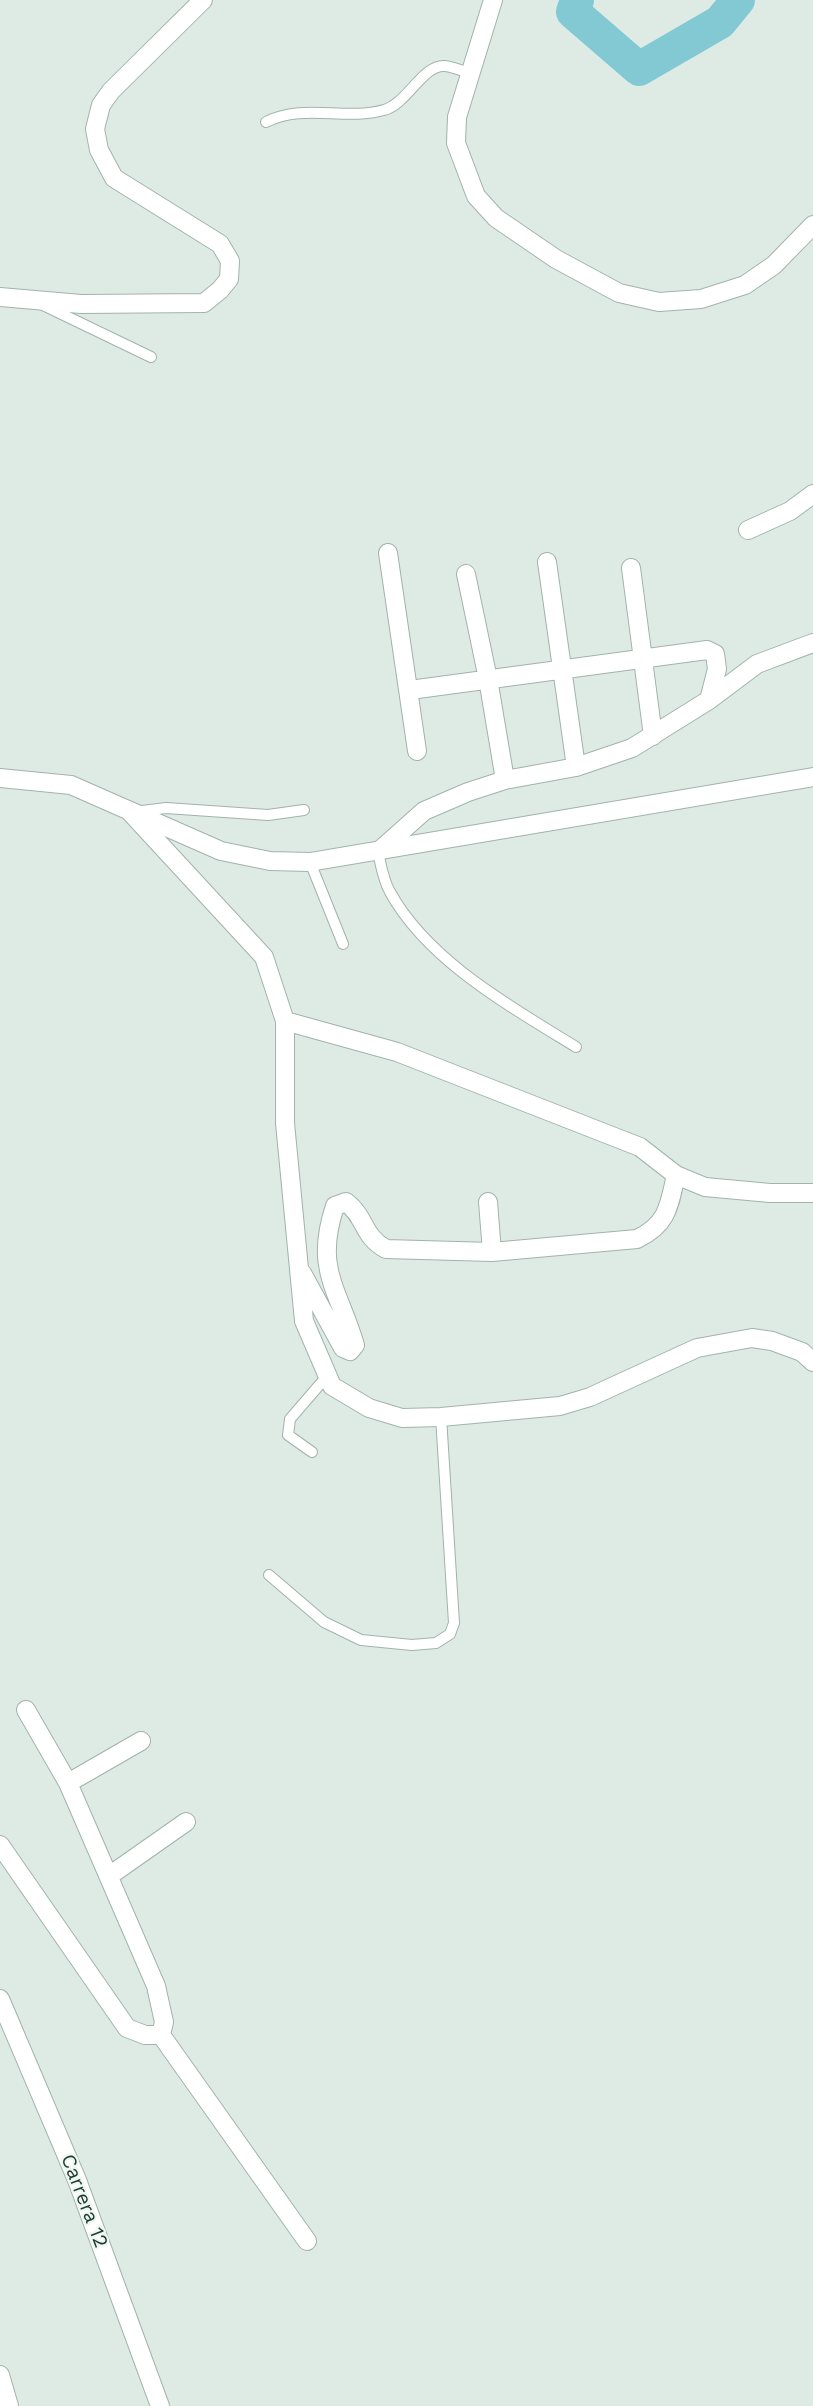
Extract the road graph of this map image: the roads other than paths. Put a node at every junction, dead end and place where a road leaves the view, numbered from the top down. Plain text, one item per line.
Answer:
1 (203, 0) edge
2 (493, 0) edge
3 (472, 74) junction
4 (266, 122) dead end
5 (813, 225) edge
6 (0, 297) edge
7 (29, 299) junction
8 (151, 357) dead end
9 (813, 494) edge
10 (748, 530) dead end
11 (388, 553) dead end
12 (547, 562) dead end
13 (631, 568) dead end
14 (466, 574) dead end
15 (813, 643) edge
16 (645, 657) junction
17 (563, 669) junction
18 (488, 679) junction
19 (410, 690) junction
20 (709, 700) junction
21 (653, 736) junction
22 (417, 751) dead end
23 (576, 767) junction
24 (813, 777) edge
25 (0, 778) edge
26 (505, 780) junction
27 (304, 810) dead end
28 (131, 813) junction
29 (378, 852) junction
30 (310, 862) junction
31 (343, 944) dead end
32 (285, 1021) junction
33 (576, 1047) dead end
34 (676, 1175) junction
35 (813, 1193) edge
36 (488, 1202) dead end
37 (492, 1252) junction
38 (298, 1266) junction
39 (813, 1362) edge
40 (328, 1375) junction
41 (441, 1417) junction
42 (312, 1452) dead end
43 (269, 1575) dead end
44 (26, 1710) dead end
45 (141, 1741) dead end
46 (68, 1783) junction
47 (186, 1822) dead end
48 (0, 1845) edge
49 (109, 1876) junction
50 (0, 1999) edge
51 (161, 2035) junction
52 (307, 2241) dead end
53 (0, 2375) edge
54 (9, 2406) edge
55 (160, 2406) edge

1 - 7 street
2 - 3 street
3 - 4 lane
3 - 5 street
6 - 7 street
7 - 8 lane
9 - 10 street
11 - 19 street
12 - 17 street
13 - 16 street
14 - 18 street
15 - 20 street
16 - 17 street
16 - 20 street
16 - 21 street
17 - 18 street
17 - 23 street
18 - 19 street
18 - 26 street
19 - 22 street
20 - 21 street
21 - 23 street
23 - 26 street
24 - 29 street
25 - 28 street
26 - 29 street
27 - 28 lane
28 - 30 street
28 - 32 street
29 - 30 street
29 - 33 lane
30 - 31 lane
32 - 34 street
32 - 38 street
34 - 35 street
34 - 37 street
36 - 37 street
37 - 38 street
38 - 40 street
39 - 41 street
40 - 41 street
40 - 42 lane
41 - 43 lane
44 - 46 street
45 - 46 street
46 - 49 street
47 - 49 street
48 - 51 street
49 - 51 street
50 - 55 street, Carrera 12
51 - 52 street
53 - 54 street

